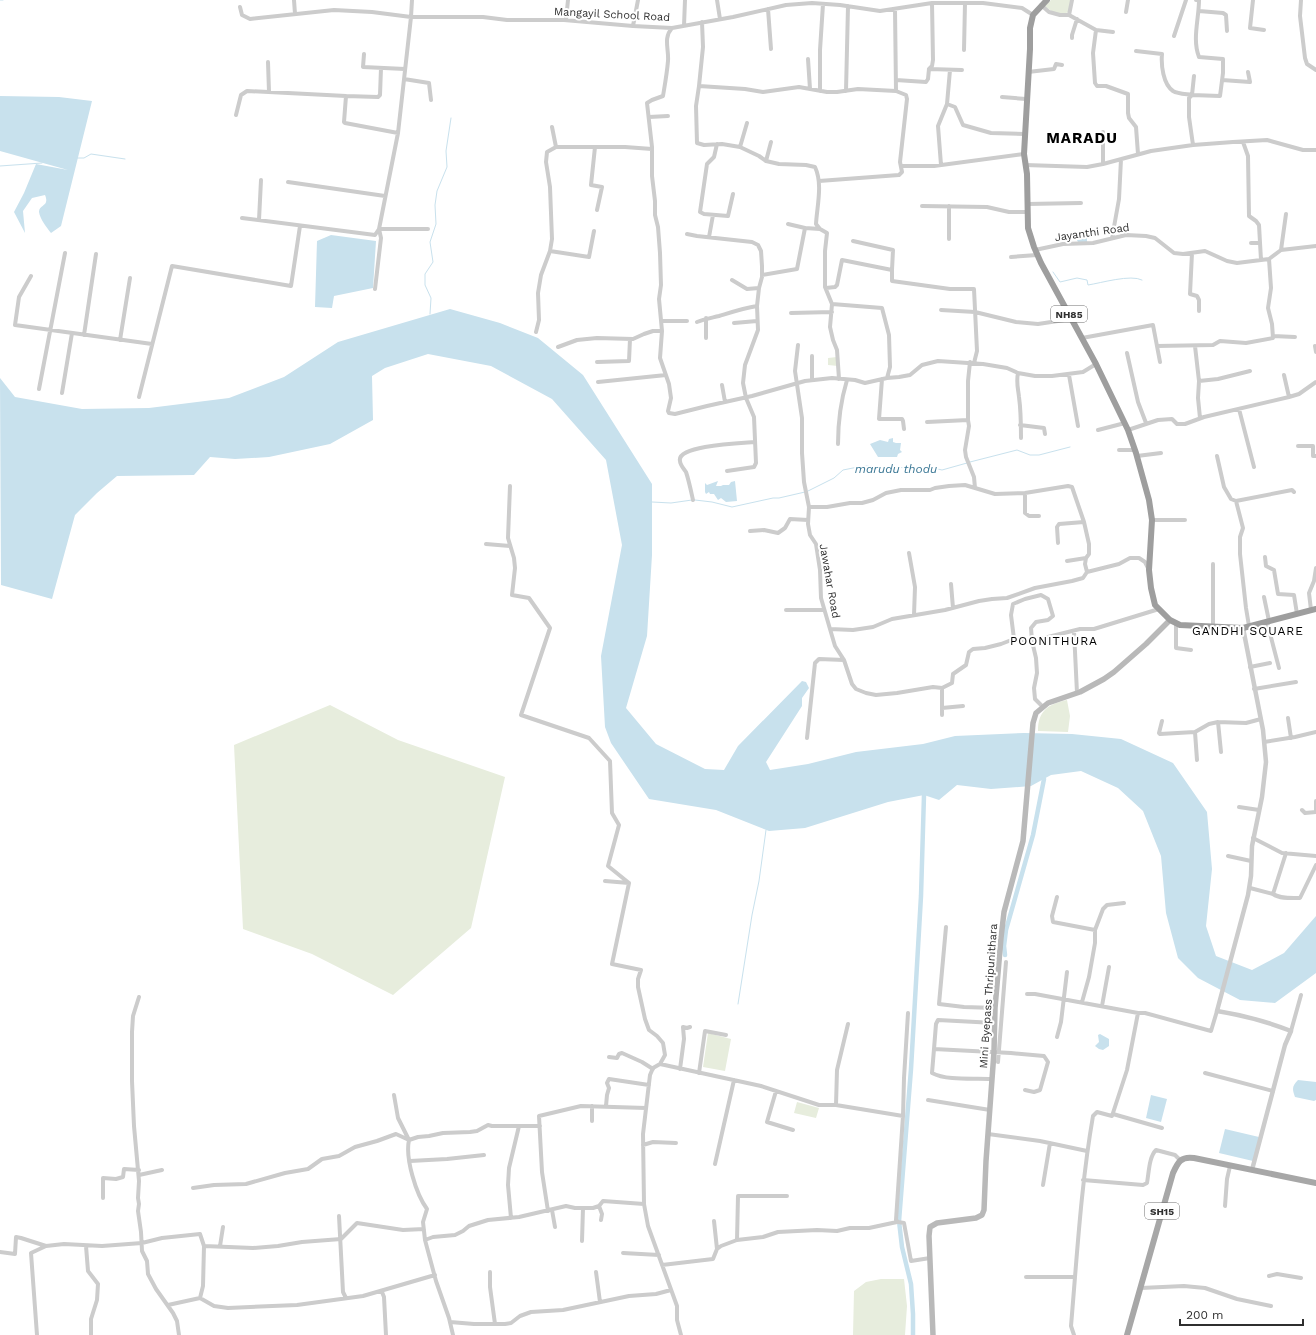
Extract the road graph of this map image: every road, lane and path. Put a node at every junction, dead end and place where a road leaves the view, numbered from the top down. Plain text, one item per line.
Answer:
1 (294, 0) edge
2 (412, 0) edge
3 (568, 0) edge
4 (638, 0) edge
5 (685, 0) edge
6 (716, 0) edge
7 (1047, 0) edge
8 (1072, 0) edge
9 (1128, 0) edge
10 (1186, 0) edge
11 (1199, 0) edge
12 (1253, 0) edge
13 (1301, 0) edge
14 (812, 1) edge
15 (786, 2) edge
16 (932, 3) junction
17 (965, 3) junction
18 (824, 4) junction
19 (848, 6) junction
20 (1041, 6) junction
21 (240, 7) dead end
22 (768, 9) junction
23 (895, 9) junction
24 (1199, 11) junction
25 (1126, 12) dead end
26 (295, 14) junction
27 (1033, 15) junction
28 (1069, 15) junction
29 (411, 18) junction
30 (566, 20) junction
31 (720, 20) junction
32 (1077, 20) junction
33 (702, 22) junction
34 (633, 26) junction
35 (684, 26) junction
36 (672, 28) junction
37 (1096, 30) junction
38 (1264, 30) dead end
39 (1227, 31) dead end
40 (1113, 32) dead end
41 (1174, 36) dead end
42 (1072, 38) dead end
43 (771, 49) dead end
44 (964, 50) dead end
45 (1136, 51) dead end
46 (364, 54) dead end
47 (808, 59) dead end
48 (268, 62) dead end
49 (1062, 65) dead end
50 (381, 68) junction
51 (405, 69) junction
52 (929, 69) junction
53 (950, 70) junction
54 (962, 70) dead end
55 (1316, 70) edge
56 (1028, 72) junction
57 (1248, 72) dead end
58 (1194, 76) dead end
59 (404, 79) junction
60 (896, 80) junction
61 (1222, 80) junction
62 (699, 86) junction
63 (810, 89) junction
64 (820, 91) junction
65 (846, 91) junction
66 (896, 91) junction
67 (269, 92) junction
68 (1192, 95) junction
69 (346, 96) junction
70 (1002, 97) dead end
71 (1026, 99) junction
72 (431, 100) dead end
73 (947, 104) junction
74 (236, 115) dead end
75 (668, 116) dead end
76 (649, 117) junction
77 (747, 123) dead end
78 (552, 127) dead end
79 (1103, 132) dead end
80 (398, 133) junction
81 (1025, 134) junction
82 (771, 142) dead end
83 (1243, 142) junction
84 (717, 144) junction
85 (1193, 145) junction
86 (556, 147) junction
87 (595, 147) junction
88 (740, 147) junction
89 (652, 149) junction
90 (1316, 150) edge
91 (1024, 154) junction
92 (1138, 154) junction
93 (1120, 159) junction
94 (766, 161) junction
95 (1103, 164) junction
96 (941, 165) junction
97 (1025, 165) junction
98 (901, 166) junction
99 (261, 180) dead end
100 (819, 181) junction
101 (288, 182) dead end
102 (732, 194) dead end
103 (385, 196) junction
104 (1080, 203) dead end
105 (1027, 204) junction
106 (922, 206) dead end
107 (950, 206) junction
108 (597, 210) dead end
109 (1027, 212) junction
110 (1286, 214) dead end
111 (713, 215) junction
112 (242, 218) dead end
113 (259, 220) junction
114 (788, 224) dead end
115 (300, 226) junction
116 (805, 228) junction
117 (379, 229) junction
118 (428, 229) dead end
119 (820, 229) junction
120 (594, 231) dead end
121 (687, 234) dead end
122 (710, 237) junction
123 (1112, 238) junction
124 (949, 239) dead end
125 (853, 241) dead end
126 (1251, 243) dead end
127 (1260, 243) junction
128 (1316, 246) edge
129 (1281, 250) junction
130 (550, 251) junction
131 (65, 253) dead end
132 (1036, 253) junction
133 (1192, 253) junction
134 (96, 254) dead end
135 (1011, 257) dead end
136 (1269, 259) junction
137 (1261, 260) junction
138 (892, 270) junction
139 (762, 275) junction
140 (31, 276) dead end
141 (130, 278) dead end
142 (732, 280) dead end
143 (759, 288) junction
144 (826, 288) junction
145 (375, 289) dead end
146 (832, 304) junction
147 (757, 306) junction
148 (941, 310) dead end
149 (1199, 311) dead end
150 (832, 312) junction
151 (975, 312) junction
152 (791, 313) dead end
153 (706, 318) junction
154 (1071, 319) junction
155 (662, 321) junction
156 (688, 321) dead end
157 (757, 321) junction
158 (697, 322) dead end
159 (734, 323) dead end
160 (50, 330) junction
161 (662, 331) junction
162 (536, 332) dead end
163 (72, 333) junction
164 (84, 335) junction
165 (1273, 336) junction
166 (1295, 337) dead end
167 (706, 338) dead end
168 (1082, 338) junction
169 (630, 339) junction
170 (120, 340) junction
171 (152, 344) junction
172 (798, 345) dead end
173 (1157, 346) junction
174 (1195, 346) junction
175 (1316, 346) edge
176 (558, 347) dead end
177 (1316, 352) edge
178 (1127, 353) dead end
179 (812, 356) dead end
180 (597, 362) dead end
181 (972, 362) junction
182 (1160, 362) dead end
183 (1096, 364) junction
184 (1250, 371) dead end
185 (1018, 373) junction
186 (666, 375) junction
187 (1069, 375) junction
188 (1284, 375) dead end
189 (887, 378) junction
190 (839, 379) junction
191 (882, 379) junction
192 (812, 380) junction
193 (847, 380) junction
194 (1199, 381) junction
195 (598, 382) dead end
196 (1316, 382) edge
197 (796, 383) junction
198 (722, 385) dead end
199 (39, 389) dead end
200 (62, 393) dead end
201 (139, 397) dead end
202 (746, 398) junction
203 (1289, 398) junction
204 (725, 402) junction
205 (1238, 409) junction
206 (1200, 418) junction
207 (968, 420) junction
208 (927, 422) dead end
209 (1125, 423) junction
210 (1146, 423) junction
211 (1020, 426) junction
212 (1078, 426) dead end
213 (904, 428) dead end
214 (1098, 430) dead end
215 (1128, 430) junction
216 (1045, 434) dead end
217 (1022, 438) dead end
218 (754, 442) junction
219 (838, 444) dead end
220 (1298, 446) dead end
221 (1119, 450) dead end
222 (1136, 453) junction
223 (1161, 453) dead end
224 (1217, 456) dead end
225 (1316, 456) edge
226 (1254, 467) dead end
227 (727, 471) dead end
228 (510, 486) dead end
229 (975, 488) junction
230 (1294, 492) dead end
231 (1025, 493) junction
232 (693, 500) dead end
233 (1236, 501) junction
234 (809, 507) junction
235 (1039, 516) dead end
236 (808, 520) junction
237 (1152, 520) junction
238 (1184, 520) dead end
239 (1084, 522) junction
240 (750, 532) dead end
241 (1058, 543) dead end
242 (486, 544) dead end
243 (510, 546) junction
244 (910, 552) dead end
245 (1265, 557) dead end
246 (1086, 558) junction
247 (1067, 561) dead end
248 (1213, 564) dead end
249 (1316, 568) edge
250 (1149, 570) junction
251 (1087, 572) junction
252 (950, 584) dead end
253 (1264, 597) dead end
254 (953, 608) junction
255 (1159, 609) junction
256 (786, 610) dead end
257 (824, 610) junction
258 (1314, 610) edge
259 (1297, 614) junction
260 (914, 615) junction
261 (1170, 620) junction
262 (1268, 621) junction
263 (1176, 624) junction
264 (1213, 627) junction
265 (1246, 627) junction
266 (830, 629) junction
267 (1074, 631) junction
268 (1014, 639) junction
269 (1032, 641) junction
270 (1191, 650) dead end
271 (844, 660) junction
272 (1270, 663) dead end
273 (1250, 667) junction
274 (1279, 668) dead end
275 (1296, 682) dead end
276 (942, 688) junction
277 (1254, 689) junction
278 (1077, 693) junction
279 (963, 706) dead end
280 (1043, 707) junction
281 (942, 708) junction
282 (942, 715) dead end
283 (1288, 718) dead end
284 (1261, 719) junction
285 (1162, 721) dead end
286 (1218, 722) junction
287 (1195, 732) junction
288 (1316, 732) edge
289 (807, 738) dead end
290 (1291, 738) junction
291 (1264, 742) junction
292 (1221, 752) dead end
293 (1197, 760) dead end
294 (1316, 801) edge
295 (1239, 807) dead end
296 (1259, 810) junction
297 (1302, 810) dead end
298 (1316, 811) edge
299 (1253, 838) junction
300 (1286, 854) junction
301 (1228, 856) dead end
302 (1316, 856) edge
303 (1251, 861) junction
304 (1316, 865) edge
305 (605, 881) dead end
306 (629, 883) junction
307 (1250, 888) junction
308 (1273, 894) junction
309 (1057, 897) dead end
310 (1124, 903) dead end
311 (946, 927) dead end
312 (1095, 930) junction
313 (1006, 962) dead end
314 (1109, 967) dead end
315 (1067, 972) dead end
316 (1027, 994) dead end
317 (1301, 994) dead end
318 (139, 997) dead end
319 (1064, 1000) junction
320 (1082, 1002) junction
321 (1102, 1006) junction
322 (995, 1008) junction
323 (1217, 1010) junction
324 (908, 1013) dead end
325 (1138, 1013) junction
326 (997, 1020) junction
327 (848, 1024) dead end
328 (690, 1027) dead end
329 (1291, 1031) junction
330 (726, 1035) dead end
331 (1057, 1037) dead end
332 (934, 1048) junction
333 (996, 1052) junction
334 (609, 1057) dead end
335 (998, 1062) dead end
336 (660, 1064) junction
337 (653, 1069) junction
338 (680, 1069) junction
339 (699, 1073) junction
340 (1205, 1073) dead end
341 (991, 1079) junction
342 (734, 1080) junction
343 (649, 1085) junction
344 (1025, 1090) dead end
345 (1273, 1091) junction
346 (776, 1092) junction
347 (394, 1095) dead end
348 (928, 1100) dead end
349 (836, 1105) junction
350 (592, 1106) junction
351 (606, 1106) junction
352 (646, 1108) junction
353 (990, 1110) junction
354 (1113, 1114) junction
355 (903, 1116) junction
356 (592, 1121) dead end
357 (519, 1126) junction
358 (540, 1126) junction
359 (1162, 1128) dead end
360 (793, 1130) dead end
361 (988, 1134) junction
362 (409, 1140) junction
363 (676, 1143) dead end
364 (1050, 1143) junction
365 (643, 1145) junction
366 (1087, 1151) junction
367 (484, 1155) dead end
368 (1180, 1160) junction
369 (410, 1161) junction
370 (715, 1164) dead end
371 (1230, 1166) junction
372 (162, 1170) dead end
373 (1252, 1170) junction
374 (139, 1173) junction
375 (1084, 1180) junction
376 (1316, 1183) edge
377 (1043, 1185) dead end
378 (192, 1188) dead end
379 (787, 1196) dead end
380 (103, 1198) dead end
381 (644, 1204) junction
382 (599, 1206) junction
383 (1225, 1206) dead end
384 (583, 1208) junction
385 (550, 1210) junction
386 (339, 1216) dead end
387 (511, 1218) junction
388 (601, 1220) dead end
389 (714, 1221) dead end
390 (898, 1222) junction
391 (223, 1226) dead end
392 (555, 1227) dead end
393 (424, 1229) junction
394 (341, 1239) junction
395 (425, 1240) junction
396 (737, 1240) junction
397 (582, 1241) dead end
398 (142, 1243) junction
399 (46, 1246) junction
400 (86, 1246) junction
401 (204, 1246) junction
402 (220, 1246) junction
403 (717, 1249) junction
404 (0, 1252) edge
405 (623, 1253) dead end
406 (659, 1255) junction
407 (930, 1258) junction
408 (662, 1265) junction
409 (490, 1272) dead end
410 (596, 1272) dead end
411 (435, 1275) junction
412 (1269, 1276) dead end
413 (1026, 1277) dead end
414 (1075, 1278) junction
415 (1301, 1278) dead end
416 (1141, 1288) junction
417 (671, 1290) junction
418 (382, 1292) junction
419 (200, 1298) junction
420 (346, 1298) junction
421 (600, 1302) junction
422 (168, 1305) junction
423 (1271, 1306) dead end
424 (450, 1322) junction
425 (495, 1324) junction
426 (37, 1335) edge
427 (91, 1335) edge
428 (179, 1335) edge
429 (386, 1335) edge
430 (453, 1335) edge
431 (681, 1335) edge
432 (933, 1335) edge
433 (1074, 1335) edge
434 (1127, 1335) edge

1 - 26 street
2 - 29 street
3 - 30 street
4 - 34 street
5 - 35 street
6 - 31 street
7 - 20 highway
8 - 28 street
9 - 25 street
10 - 41 street
11 - 24 street
12 - 38 street
13 - 55 street
14 - 15 street, Mangayil School Road
14 - 18 street, Mangayil School Road
15 - 22 street, Mangayil School Road
16 - 17 street, Mangayil School Road
16 - 23 street, Mangayil School Road
16 - 52 street
17 - 27 street, Mangayil School Road
17 - 44 street
18 - 19 street, Mangayil School Road
18 - 64 street
19 - 23 street, Mangayil School Road
19 - 65 street
20 - 27 highway
20 - 28 street
21 - 26 street, Mangayil School Road
22 - 31 street, Mangayil School Road
22 - 43 street
23 - 60 street
24 - 39 street
24 - 61 street
26 - 29 street, Mangayil School Road
27 - 56 highway, NH85
28 - 32 street
29 - 30 street, Mangayil School Road
29 - 51 street
30 - 34 street, Mangayil School Road
31 - 33 street, Mangayil School Road
32 - 37 street
32 - 42 street
33 - 35 street, Mangayil School Road
33 - 62 street
34 - 36 street, Mangayil School Road
35 - 36 street, Mangayil School Road
36 - 76 street
37 - 40 street
37 - 92 street
45 - 68 street
46 - 50 street
47 - 63 street
48 - 67 street
49 - 56 street
50 - 51 street
50 - 69 street
51 - 59 street
52 - 53 street
52 - 60 street
53 - 54 street
53 - 73 street
56 - 71 highway, NH85
57 - 61 street
58 - 68 street
59 - 72 street
59 - 80 street
60 - 66 street
61 - 68 street
62 - 63 street
62 - 84 street
63 - 64 street
64 - 65 street
65 - 66 street
66 - 98 street
67 - 69 street
67 - 74 street
68 - 85 street
69 - 80 street
70 - 71 street
71 - 81 highway, NH85
73 - 81 street
73 - 96 street
75 - 76 street
76 - 89 street
77 - 88 street
78 - 86 street
79 - 95 street
80 - 103 street
81 - 91 highway, NH85
82 - 94 street
83 - 85 street
83 - 90 street
83 - 127 street
84 - 88 street
84 - 111 street
85 - 92 street
86 - 87 street
86 - 130 street
87 - 89 street
87 - 108 street
88 - 94 street
89 - 155 street
91 - 96 street
91 - 97 highway, NH85
92 - 93 street
93 - 95 street
93 - 123 street
94 - 100 street
95 - 97 street
96 - 98 street
97 - 105 highway, NH85
98 - 100 street
99 - 113 street
100 - 119 street
101 - 103 street
102 - 111 street
103 - 117 street
104 - 105 street
105 - 109 highway, NH85
106 - 107 street
107 - 109 street
107 - 124 street
109 - 132 highway, NH85
110 - 129 street
111 - 122 street
112 - 113 street
113 - 115 street
114 - 116 street
115 - 117 street
115 - 171 street
116 - 119 street
116 - 139 street
117 - 118 street
117 - 145 street
119 - 144 street
120 - 130 street
121 - 122 street
122 - 139 street
123 - 132 street, Jayanthi Road
123 - 133 street, Jayanthi Road
125 - 138 street
126 - 127 street
127 - 137 street
128 - 129 street
129 - 136 street
130 - 162 street
131 - 160 street
132 - 135 street, Jayanthi Road
132 - 154 highway, NH85
133 - 137 street, Jayanthi Road
133 - 149 street
134 - 164 street
136 - 137 street, Jayanthi Road
136 - 165 street
138 - 144 street
138 - 151 street
139 - 143 street
140 - 160 street
141 - 170 street
142 - 143 street
143 - 147 street
144 - 146 street
146 - 150 street
146 - 189 street
147 - 153 street
147 - 157 street
148 - 151 street
150 - 152 street
150 - 190 street
151 - 154 street
151 - 181 street
153 - 158 street
153 - 167 street
154 - 168 highway, NH85
155 - 156 street
155 - 161 street
157 - 159 street
157 - 202 street
160 - 163 street
160 - 199 street
161 - 169 street
161 - 186 street
163 - 164 street
163 - 200 street
164 - 170 street
165 - 166 street
165 - 174 street
168 - 173 street
168 - 183 highway, NH85
169 - 176 street
169 - 180 street
170 - 171 street
171 - 201 street
172 - 197 street, Jawahar Road
173 - 174 street
173 - 182 street
174 - 194 street
175 - 177 street
178 - 210 street
179 - 192 street
181 - 185 street
181 - 189 street
181 - 207 street
183 - 187 street
183 - 209 highway, NH85
184 - 194 street
185 - 187 street
185 - 211 street
186 - 195 street
186 - 204 street
187 - 212 street
188 - 203 street
189 - 191 street
190 - 192 street
190 - 193 street
191 - 193 street
191 - 213 street
192 - 197 street
193 - 219 street
194 - 206 street
196 - 203 street
197 - 202 street
197 - 234 street, Jawahar Road
198 - 204 street
202 - 204 street
202 - 218 street
203 - 205 street
205 - 206 street
205 - 226 street
206 - 210 street
207 - 208 street
207 - 229 street
209 - 214 street
209 - 215 highway, NH85
210 - 215 street
211 - 216 street
211 - 217 street
215 - 222 highway, NH85
218 - 227 street
218 - 232 street
220 - 225 street
221 - 222 street
222 - 223 street
222 - 237 highway, NH85
224 - 233 street
228 - 243 street
229 - 231 street
229 - 234 street
230 - 233 street
231 - 235 street
231 - 239 street
233 - 265 street
234 - 236 street, Jawahar Road
236 - 240 street
236 - 257 street, Jawahar Road
237 - 238 street
237 - 250 highway, NH85
239 - 241 street
239 - 246 street
242 - 243 street
243 - 306 street
244 - 260 street
245 - 259 street
246 - 247 street
246 - 251 street
248 - 264 street
249 - 258 street
250 - 251 street, Jawahar Road
250 - 255 highway, NH85
251 - 254 street, Jawahar Road
252 - 254 street
253 - 262 street
254 - 260 street, Jawahar Road
255 - 261 highway, NH85
255 - 267 street
256 - 257 street
257 - 266 street, Jawahar Road
258 - 259 highway, NH85
259 - 262 highway, NH85
260 - 266 street, Jawahar Road
261 - 263 highway, NH85
261 - 278 main road
262 - 265 highway, NH85
262 - 274 street
263 - 264 highway, NH85
263 - 270 street
264 - 265 highway, NH85
265 - 273 street
266 - 271 street
267 - 269 street
267 - 278 street
268 - 269 street
268 - 269 street
268 - 276 street
269 - 280 street
271 - 276 street
271 - 289 street
272 - 273 street
273 - 277 street
275 - 277 street
276 - 281 street
277 - 284 street
278 - 280 main road
279 - 281 street
280 - 322 main road, Mini Byepass Thripunithara
281 - 282 street
283 - 290 street
284 - 286 street
284 - 291 street
285 - 287 street
286 - 287 street
286 - 292 street
287 - 293 street
288 - 290 street
290 - 291 street
291 - 296 street
294 - 298 street
295 - 296 street
296 - 299 street
297 - 298 street
299 - 300 street
299 - 303 street
300 - 302 street
300 - 308 street
301 - 303 street
303 - 307 street
304 - 308 street
305 - 306 street
306 - 336 street
307 - 308 street
307 - 323 street
309 - 312 street
310 - 312 street
311 - 322 street
312 - 320 street
313 - 326 street
314 - 321 street
315 - 319 street
316 - 319 street
317 - 329 street
318 - 374 street
319 - 320 street
319 - 331 street
320 - 321 street
321 - 325 street
322 - 326 main road, Mini Byepass Thripunithara
323 - 325 street
323 - 329 street
324 - 355 street
325 - 354 street
326 - 332 street
326 - 333 main road, Mini Byepass Thripunithara
327 - 349 street
328 - 338 street
329 - 345 street
330 - 339 street
332 - 333 street
332 - 341 street
333 - 335 street
333 - 341 main road, Mini Byepass Thripunithara
333 - 344 street
334 - 337 street
336 - 337 street
336 - 338 street
337 - 343 street
338 - 339 street
339 - 342 street
340 - 345 street
341 - 353 main road, Mini Byepass Thripunithara
342 - 346 street
342 - 370 street
343 - 351 street
343 - 352 street
345 - 373 street
346 - 349 street
346 - 360 street
347 - 362 street
348 - 353 street
349 - 355 street
350 - 351 street
350 - 356 street
350 - 358 street
351 - 352 street
352 - 365 street
353 - 361 main road, Mini Byepass Thripunithara
354 - 359 street
354 - 366 street
355 - 390 street
357 - 358 street
357 - 362 street
357 - 387 street
358 - 385 street
361 - 364 street
361 - 407 main road, Mini Byepass Thripunithara
362 - 369 street
362 - 378 street
363 - 365 street
364 - 366 street
364 - 377 street
365 - 381 street
366 - 375 street
367 - 369 street
368 - 371 main road
368 - 375 street
368 - 416 main road, SH15
369 - 393 street
371 - 373 main road
371 - 383 street
372 - 374 street
373 - 376 main road
374 - 380 street
374 - 398 street
375 - 414 street
379 - 396 street
381 - 382 street
381 - 406 street
382 - 384 street
382 - 388 street
384 - 385 street
384 - 397 street
385 - 387 street
385 - 392 street
386 - 394 street
387 - 395 street
389 - 403 street
390 - 396 street
390 - 407 street
391 - 402 street
393 - 394 street
393 - 395 street
394 - 402 street
394 - 420 street
395 - 411 street
396 - 403 street
398 - 400 street
398 - 401 street
398 - 422 street
399 - 400 street
399 - 404 street
399 - 426 street
400 - 427 street
401 - 402 street
401 - 419 street
403 - 408 street
405 - 406 street
406 - 408 street
407 - 432 main road, Mini Byepass Thripunithara
408 - 417 street
409 - 425 street
410 - 421 street
411 - 418 street
411 - 424 street
412 - 415 street
413 - 414 street
414 - 433 street
416 - 423 street
416 - 434 main road, SH15
417 - 421 street
417 - 431 street
418 - 420 street
418 - 429 street
419 - 420 street
419 - 422 street
421 - 425 street
422 - 428 street
424 - 425 street
424 - 430 street

